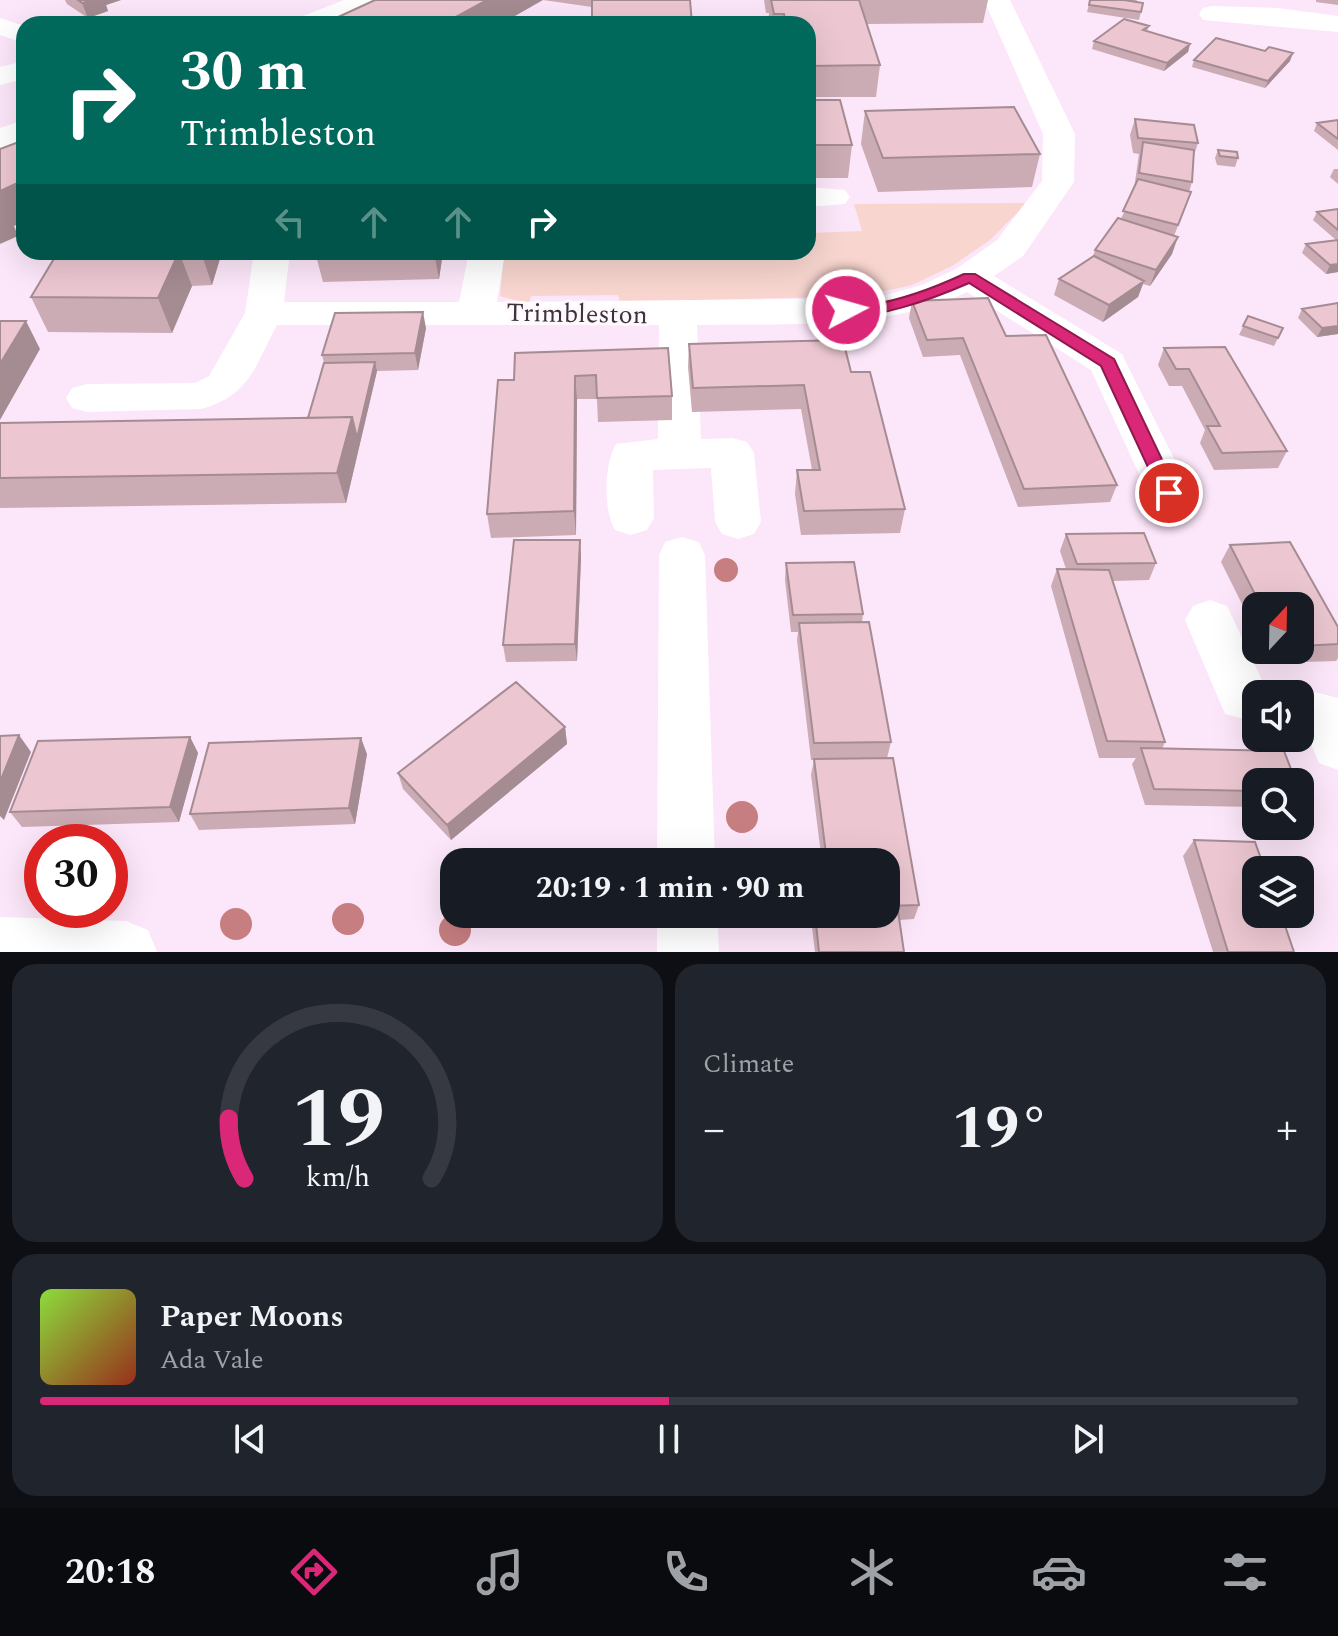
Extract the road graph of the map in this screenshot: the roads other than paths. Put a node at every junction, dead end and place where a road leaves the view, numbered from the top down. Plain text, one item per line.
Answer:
1 (367, 0) edge
2 (997, 0) edge
3 (1212, 14) dead end
4 (328, 16) edge
5 (1338, 24) edge
6 (271, 260) edge
7 (486, 260) edge
8 (969, 277) junction
9 (476, 312) junction
10 (264, 313) junction
11 (678, 314) junction
12 (87, 398) dead end
13 (680, 453) junction
14 (1169, 493) dead end
15 (631, 518) dead end
16 (738, 522) dead end
17 (682, 555) dead end
18 (1210, 620) dead end
19 (1242, 693) edge
20 (1314, 713) edge
21 (1338, 746) edge
22 (686, 848) edge
23 (687, 928) edge
24 (0, 948) edge
25 (62, 951) edge
26 (126, 952) edge
27 (688, 952) edge

1 - 4 street
2 - 8 street, Trimbleston
3 - 5 street
6 - 10 street
7 - 9 street, Trimbleston
8 - 11 street, Trimbleston
8 - 14 street
9 - 10 street, Trimbleston
9 - 11 street, Trimbleston
10 - 12 street
11 - 13 street, Trimbleston
13 - 15 street
13 - 16 street
17 - 22 street
18 - 19 street
20 - 21 street
23 - 27 street
24 - 25 street
25 - 26 street

